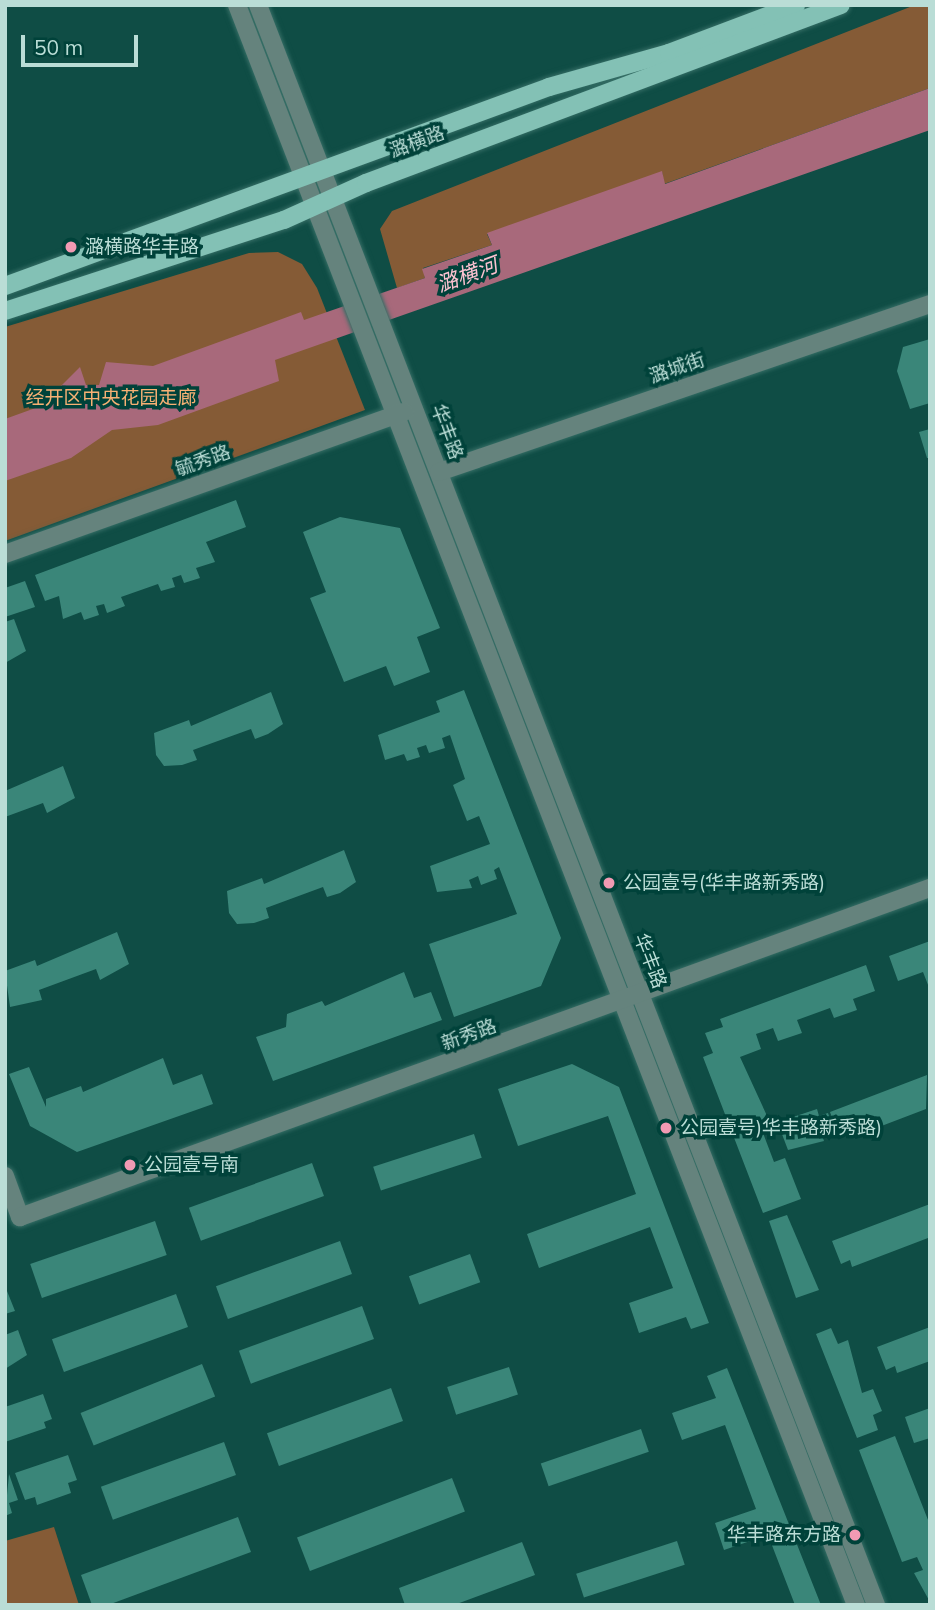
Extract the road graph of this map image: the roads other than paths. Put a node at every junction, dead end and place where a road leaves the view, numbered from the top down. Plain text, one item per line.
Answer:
1 (237, 5) edge
2 (258, 5) edge
3 (796, 5) edge
4 (841, 5) edge
5 (323, 168) junction
6 (302, 176) junction
7 (334, 196) junction
8 (313, 205) junction
9 (5, 286) edge
10 (930, 304) edge
11 (5, 311) edge
12 (416, 408) junction
13 (394, 416) junction
14 (439, 472) junction
15 (5, 554) edge
16 (930, 888) edge
17 (633, 999) junction
18 (5, 1176) edge
19 (856, 1605) edge
20 (876, 1605) edge

1 - 6 street
2 - 5 street
3 - 5 main road, 潞横路
4 - 7 main road, 潞横路
5 - 6 main road, 潞横路
5 - 7 street
6 - 8 street
6 - 9 main road, 潞横路
7 - 8 main road, 潞横路
7 - 12 street, 华丰路
8 - 11 main road, 潞横路
8 - 13 street, 华丰路
10 - 14 street, 潞城街
12 - 13 street, 毓秀路
12 - 14 street, 华丰路
13 - 15 street, 毓秀路
13 - 17 street, 华丰路
14 - 17 street, 华丰路
16 - 17 street, 新秀路
17 - 18 street, 新秀路
17 - 19 street, 华丰路
17 - 20 street, 华丰路

